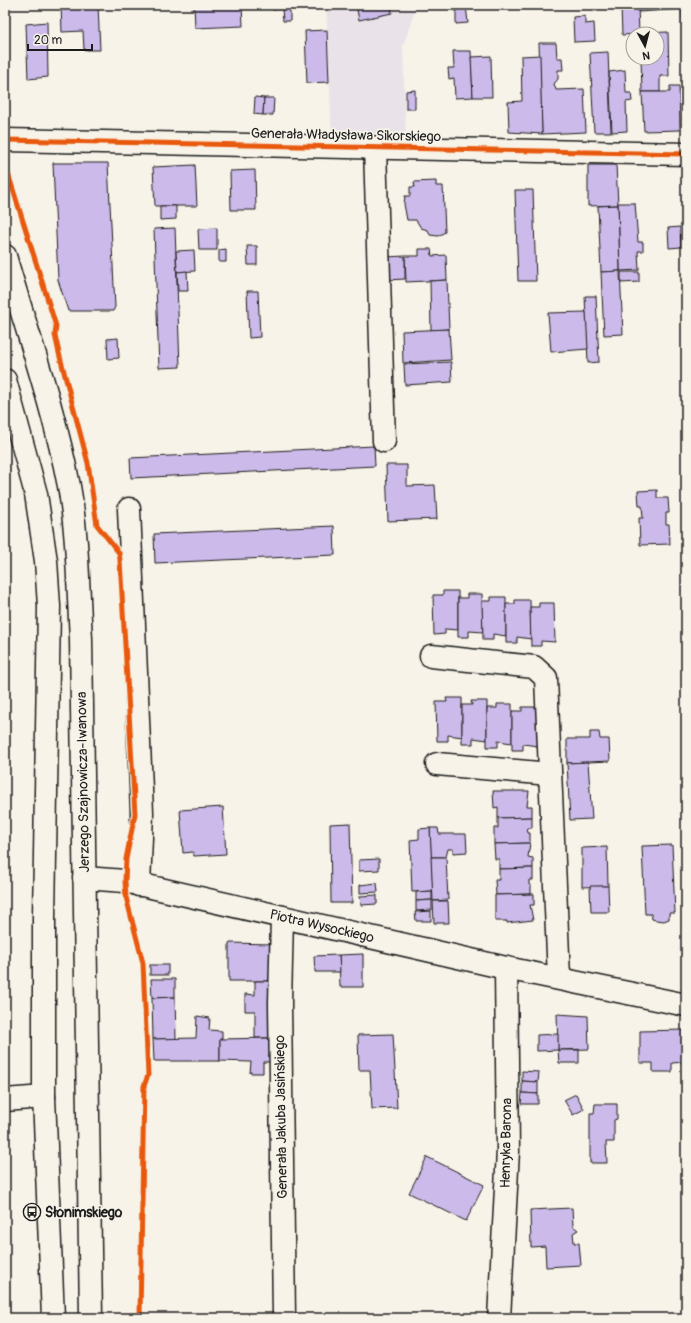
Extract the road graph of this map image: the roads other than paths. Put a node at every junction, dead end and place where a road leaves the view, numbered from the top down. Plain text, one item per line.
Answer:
1 (5, 140) edge
2 (375, 148) junction
3 (686, 154) edge
4 (5, 256) edge
5 (5, 380) edge
6 (384, 441) dead end
7 (129, 509) dead end
8 (431, 656) dead end
9 (437, 764) dead end
10 (550, 774) junction
11 (84, 878) junction
12 (138, 885) junction
13 (282, 917) junction
14 (506, 968) junction
15 (559, 978) junction
16 (686, 1005) edge
17 (44, 1097) junction
18 (5, 1100) edge
19 (53, 1318) edge
20 (91, 1318) edge
21 (284, 1318) edge
22 (499, 1318) edge

1 - 2 street, Generała Władysława Sikorskiego
2 - 3 street, Generała Władysława Sikorskiego
2 - 6 street, Generała Władysława Sikorskiego
4 - 11 street, Jerzego Szajnowicza-Iwanowa
5 - 17 street
7 - 12 street
8 - 10 street
9 - 10 street
10 - 15 street
11 - 12 street, Piotra Wysockiego
11 - 20 street, Jerzego Szajnowicza-Iwanowa
12 - 13 street, Piotra Wysockiego
13 - 14 street, Piotra Wysockiego
13 - 21 street, Generała Jakuba Jasińskiego
14 - 15 street, Piotra Wysockiego
14 - 22 street, Henryka Barona
15 - 16 street, Piotra Wysockiego
17 - 18 street
17 - 19 street

